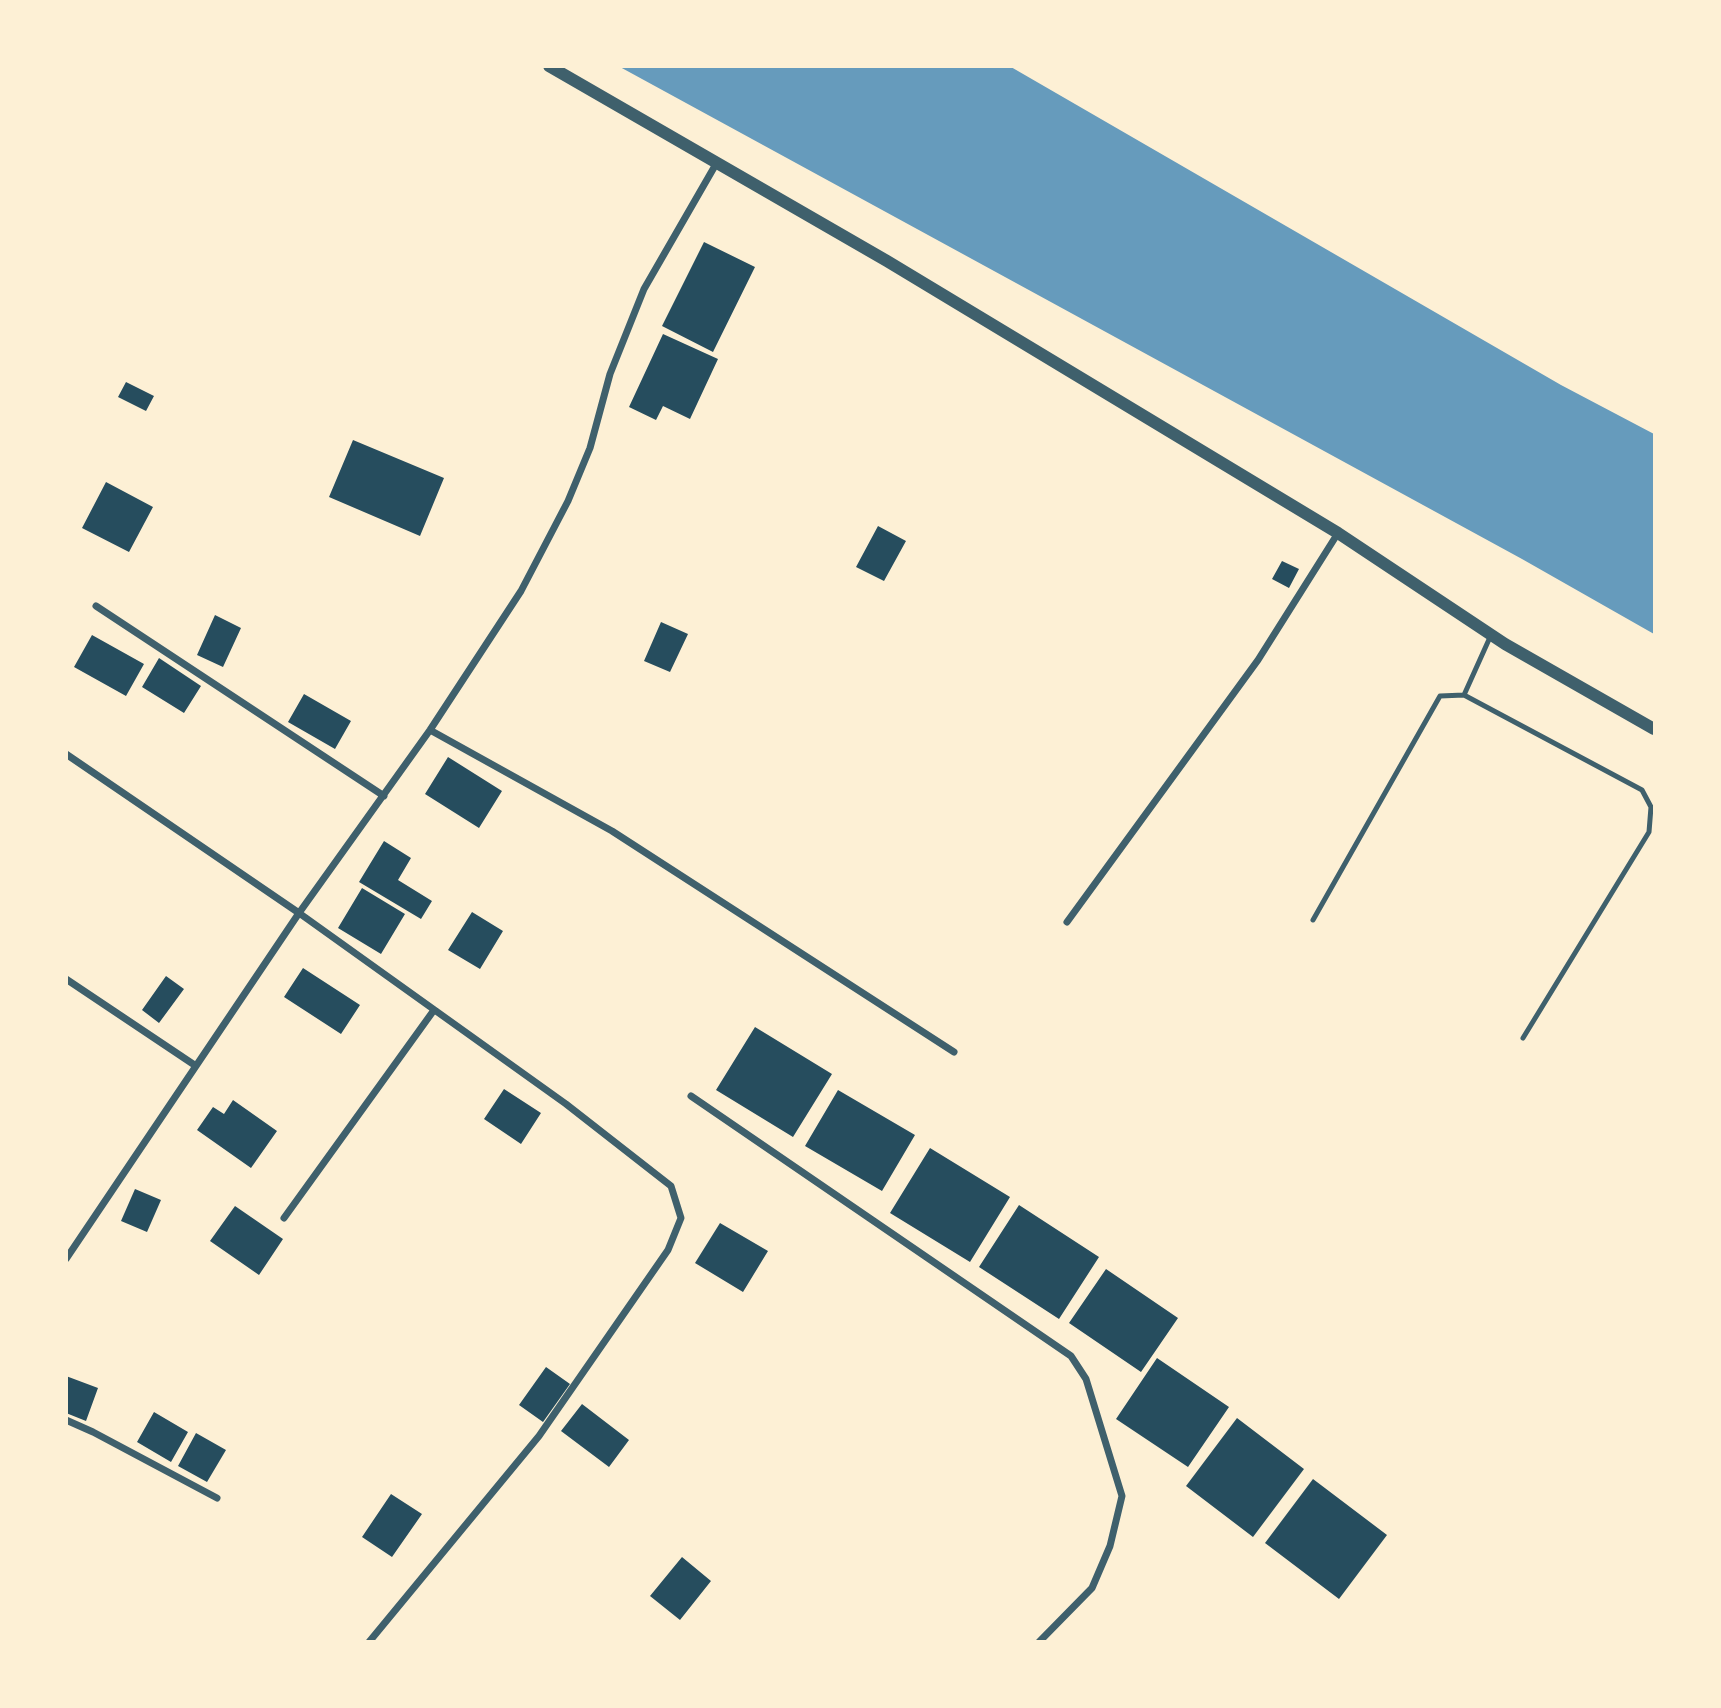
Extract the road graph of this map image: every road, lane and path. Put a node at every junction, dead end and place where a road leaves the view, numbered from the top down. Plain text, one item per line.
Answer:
1 (549, 66) edge
2 (716, 164) junction
3 (1338, 533) junction
4 (96, 606) dead end
5 (1492, 635) junction
6 (1464, 695) junction
7 (1654, 729) edge
8 (430, 730) junction
9 (66, 754) edge
10 (384, 796) junction
11 (299, 914) junction
12 (1312, 920) dead end
13 (1066, 922) dead end
14 (66, 979) edge
15 (434, 1010) junction
16 (1523, 1038) dead end
17 (954, 1052) dead end
18 (196, 1066) junction
19 (691, 1096) dead end
20 (284, 1218) dead end
21 (66, 1259) edge
22 (66, 1420) edge
23 (217, 1499) dead end
24 (369, 1642) edge
25 (1039, 1642) edge

1 - 2 street
2 - 3 street
2 - 8 street
3 - 5 street
3 - 13 street
4 - 10 street
5 - 6 lane
5 - 7 street
6 - 12 lane
6 - 16 lane
8 - 10 street
8 - 17 street
9 - 11 street
10 - 11 street
11 - 15 street
11 - 18 street
14 - 18 street
15 - 20 street
15 - 24 street
18 - 21 street
19 - 25 street
22 - 23 street

